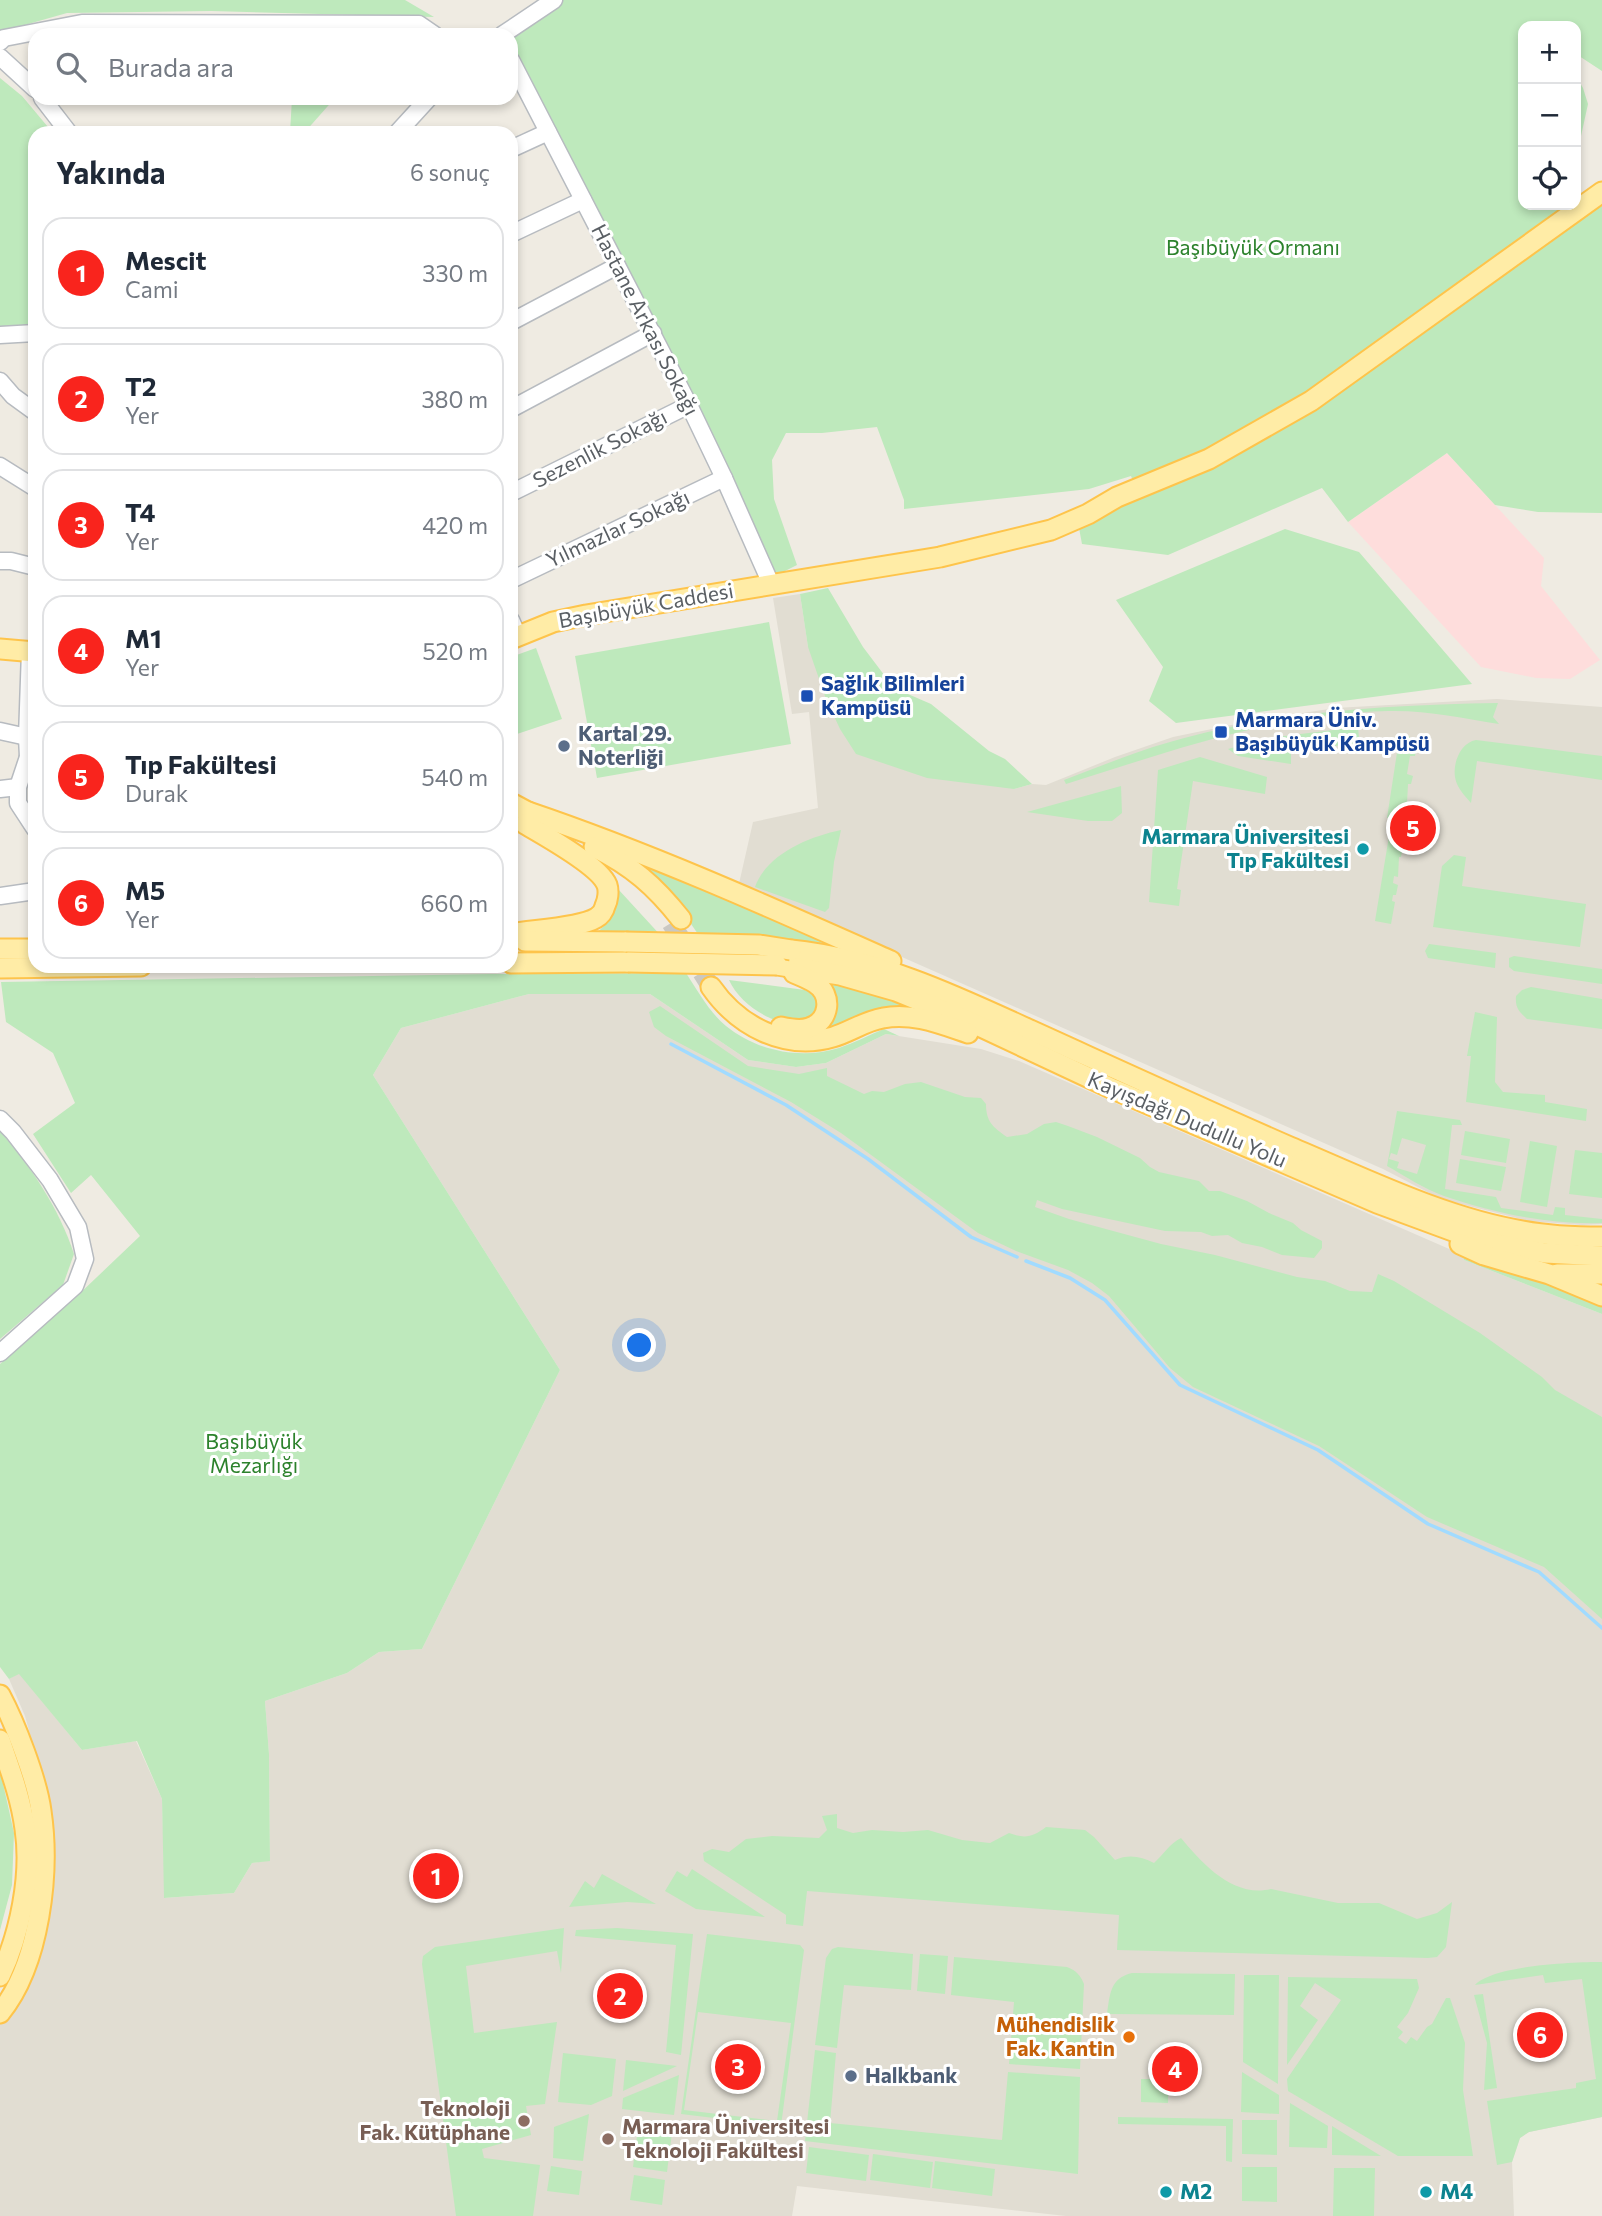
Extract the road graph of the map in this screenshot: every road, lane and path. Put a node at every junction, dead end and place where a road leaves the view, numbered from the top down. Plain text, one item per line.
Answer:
1 (554, 0) edge
2 (56, 28) edge
3 (425, 28) edge
4 (512, 28) edge
5 (28, 33) edge
6 (0, 42) edge
7 (0, 57) edge
8 (518, 74) edge
9 (28, 83) edge
10 (47, 105) edge
11 (423, 105) edge
12 (64, 126) edge
13 (403, 126) edge
14 (548, 132) junction
15 (518, 146) edge
16 (1602, 192) edge
17 (583, 200) junction
18 (518, 231) edge
19 (617, 266) junction
20 (518, 318) edge
21 (28, 333) edge
22 (653, 333) junction
23 (0, 335) edge
24 (0, 381) edge
25 (518, 405) edge
26 (689, 405) junction
27 (28, 407) edge
28 (0, 466) edge
29 (724, 478) junction
30 (28, 484) edge
31 (518, 490) edge
32 (0, 561) edge
33 (28, 565) edge
34 (518, 577) edge
35 (777, 583) junction
36 (518, 630) edge
37 (0, 649) edge
38 (28, 652) edge
39 (28, 723) edge
40 (0, 730) edge
41 (27, 737) junction
42 (28, 741) edge
43 (28, 768) edge
44 (18, 787) junction
45 (0, 789) edge
46 (519, 814) edge
47 (28, 818) edge
48 (28, 892) edge
49 (0, 896) edge
50 (676, 921) tunnel mouth
51 (518, 933) edge
52 (518, 940) edge
53 (0, 949) edge
54 (28, 949) edge
55 (518, 964) edge
56 (777, 965) junction
57 (0, 968) edge
58 (28, 968) edge
59 (1017, 1024) junction
60 (1059, 1064) junction
61 (0, 1119) edge
62 (1377, 1203) junction
63 (1602, 1237) edge
64 (1602, 1256) edge
65 (1549, 1274) junction
66 (1602, 1274) edge
67 (1602, 1296) edge
68 (0, 1353) edge
69 (0, 1695) edge
70 (0, 1740) edge
71 (0, 1976) edge
72 (0, 2013) edge

1 - 4 street
2 - 3 street
5 - 6 street
7 - 9 street
8 - 14 street, Hastane Arkası Sokağı
10 - 12 street
11 - 13 street
14 - 15 street
14 - 17 street, Hastane Arkası Sokağı
16 - 35 main road, Başıbüyük Caddesi
17 - 18 street
17 - 19 street, Hastane Arkası Sokağı
19 - 20 street
19 - 22 street, Hastane Arkası Sokağı
21 - 23 street
22 - 25 street
22 - 26 street, Hastane Arkası Sokağı
24 - 27 street
26 - 29 street, Hastane Arkası Sokağı
26 - 31 street, Sezenlik Sokağı
28 - 30 street
29 - 34 street, Yılmazlar Sokağı
29 - 35 street, Hastane Arkası Sokağı
32 - 33 street
35 - 36 main road, Başıbüyük Caddesi
37 - 38 main road
39 - 41 street
40 - 41 street
41 - 42 street
43 - 44 street
44 - 45 street
44 - 47 street
46 - 50 main road
46 - 51 main road
46 - 59 main road
48 - 49 street
52 - 59 main road, Kayışdağı Dudullu Yolu, bridge
53 - 54 main road
55 - 56 main road, Kayışdağı Dudullu Yolu, bridge
56 - 60 main road, Kayışdağı Dudullu Yolu
56 - 60 main road
57 - 58 main road
59 - 63 main road, Kayışdağı Dudullu Yolu
60 - 62 main road, Kayışdağı Dudullu Yolu
61 - 68 street
62 - 64 main road, Kayışdağı Dudullu Yolu
62 - 65 main road
65 - 66 main road
65 - 67 main road
69 - 72 main road
70 - 71 main road

